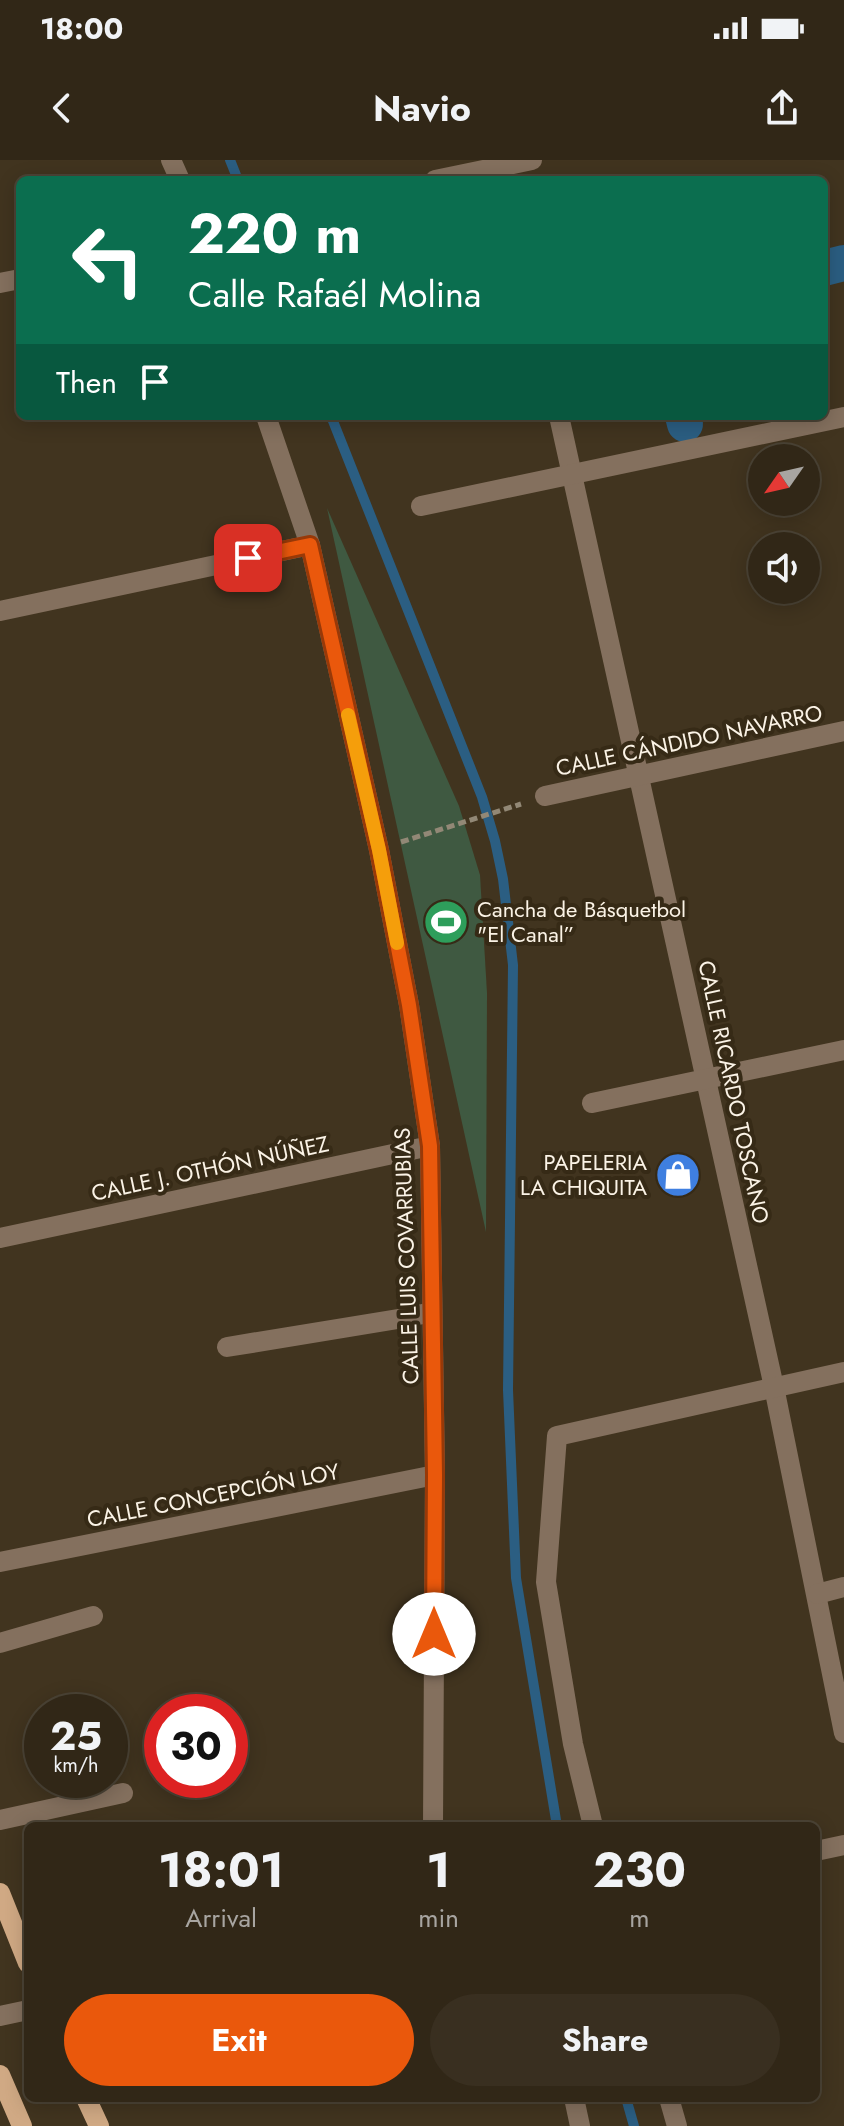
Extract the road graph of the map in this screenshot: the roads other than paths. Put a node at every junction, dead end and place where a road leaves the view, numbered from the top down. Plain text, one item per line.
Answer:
1 (532, 160) edge
2 (505, 169) edge
3 (460, 176) edge
4 (844, 417) edge
5 (267, 420) edge
6 (560, 420) edge
7 (572, 474) junction
8 (421, 506) dead end
9 (310, 545) junction
10 (0, 611) edge
11 (844, 731) edge
12 (639, 775) junction
13 (545, 796) dead end
14 (844, 1050) edge
15 (706, 1079) junction
16 (592, 1103) dead end
17 (430, 1146) junction
18 (0, 1238) edge
19 (432, 1312) junction
20 (227, 1347) dead end
21 (844, 1372) edge
22 (774, 1387) junction
23 (435, 1475) junction
24 (0, 1562) edge
25 (844, 1587) edge
26 (817, 1594) junction
27 (93, 1616) dead end
28 (0, 1643) edge
29 (844, 1733) edge
30 (107, 1798) edge
31 (0, 1820) edge
32 (34, 1820) edge
33 (433, 1822) edge
34 (592, 1822) edge
35 (844, 1845) edge
36 (820, 1850) edge
37 (0, 1893) edge
38 (24, 1953) edge
39 (24, 2011) edge
40 (0, 2016) edge
41 (0, 2075) edge
42 (88, 2102) edge
43 (575, 2102) edge
44 (670, 2102) edge
45 (22, 2126) edge
46 (99, 2126) edge
47 (580, 2126) edge
48 (677, 2126) edge

1 - 2 street
2 - 3 street
4 - 7 street
5 - 9 street, CALLE LUIS COVARRUBIAS
6 - 7 street, CALLE RICARDO TOSCANO
7 - 8 street
7 - 12 street, CALLE RICARDO TOSCANO
9 - 10 street
9 - 17 street, CALLE LUIS COVARRUBIAS
11 - 12 street, CALLE CÁNDIDO NAVARRO
12 - 13 street, CALLE CÁNDIDO NAVARRO
12 - 15 street, CALLE RICARDO TOSCANO
14 - 15 street
15 - 16 street
15 - 22 street, CALLE RICARDO TOSCANO
17 - 18 street, CALLE J. OTHÓN NÚÑEZ
17 - 19 street, CALLE LUIS COVARRUBIAS
19 - 20 street
19 - 23 street, CALLE LUIS COVARRUBIAS
21 - 22 street
22 - 26 street, CALLE RICARDO TOSCANO
22 - 34 street
23 - 24 street, CALLE CONCEPCIÓN LOY
23 - 33 street, CALLE LUIS COVARRUBIAS
25 - 26 street
26 - 29 street, CALLE RICARDO TOSCANO
27 - 28 street
30 - 32 street
31 - 32 street
35 - 36 street
37 - 38 main road
39 - 40 street
41 - 45 main road
42 - 46 main road
43 - 47 street
44 - 48 street

